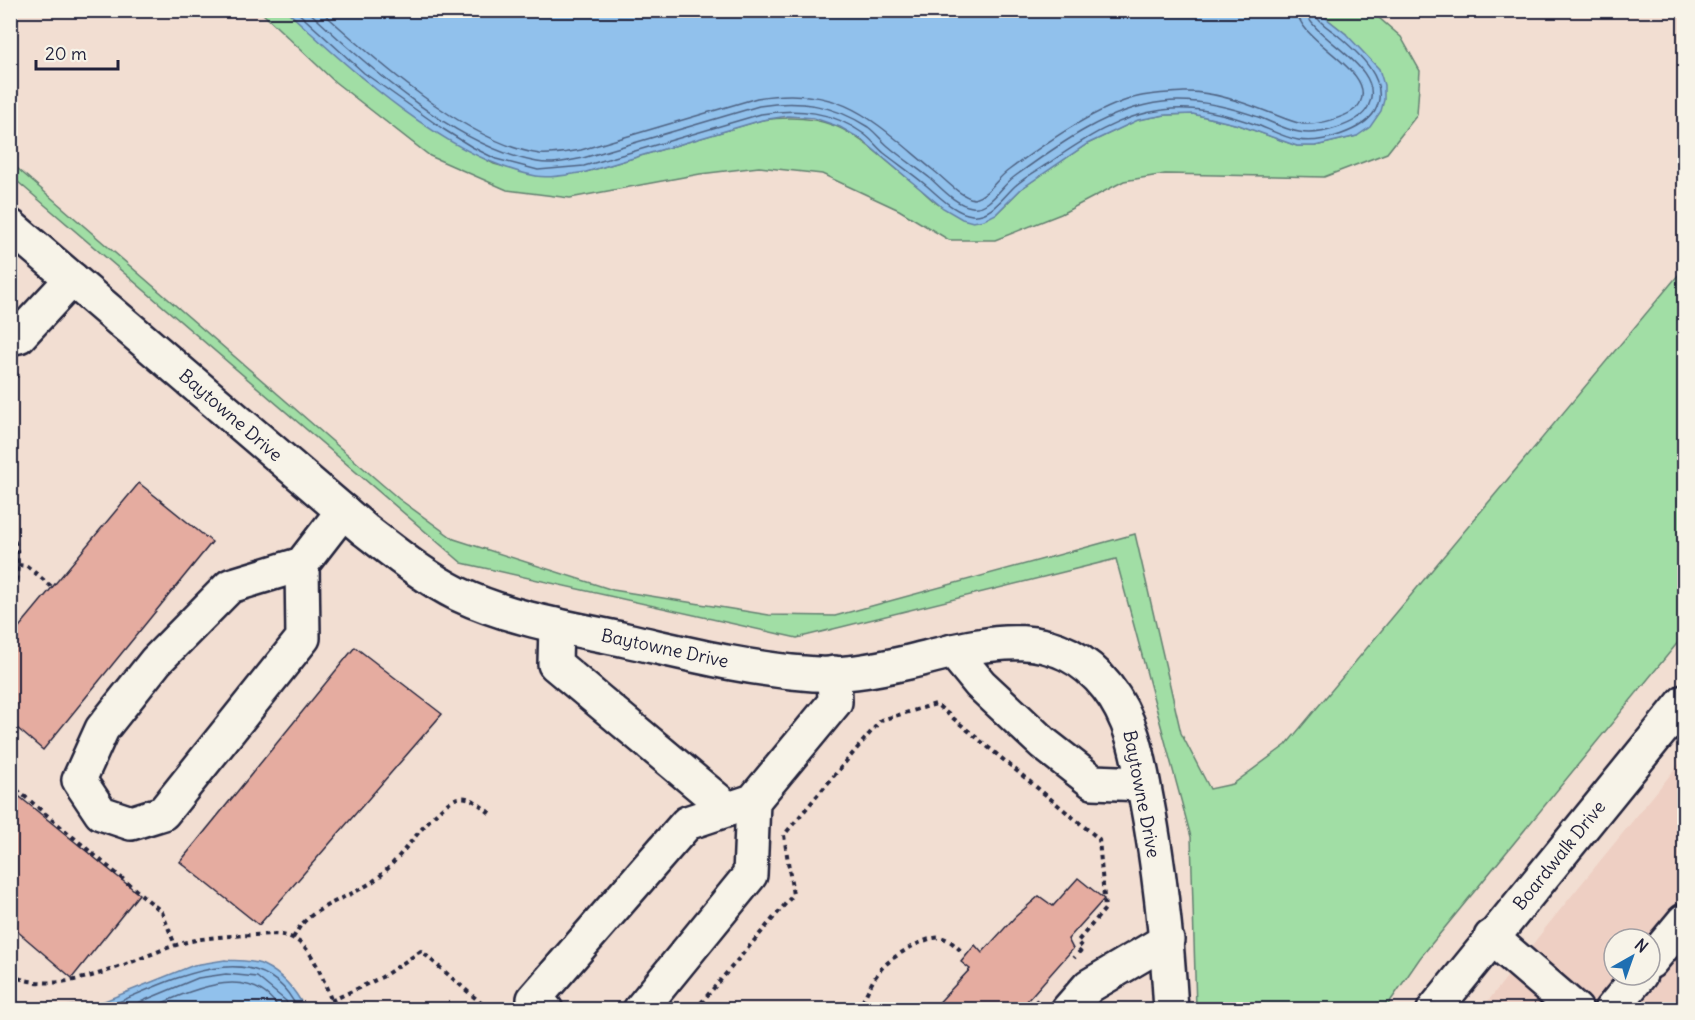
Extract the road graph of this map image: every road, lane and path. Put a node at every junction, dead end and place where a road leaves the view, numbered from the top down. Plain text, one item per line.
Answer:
1 (10, 226) edge
2 (72, 279) junction
3 (10, 338) edge
4 (19, 373) dead end
5 (10, 384) edge
6 (343, 511) junction
7 (10, 533) edge
8 (302, 564) junction
9 (18, 565) junction
10 (52, 587) dead end
11 (10, 594) edge
12 (556, 625) junction
13 (953, 651) junction
14 (834, 673) junction
15 (1684, 702) edge
16 (10, 784) edge
17 (1143, 784) junction
18 (741, 805) junction
19 (489, 813) dead end
20 (1684, 921) edge
21 (293, 938) junction
22 (1491, 938) junction
23 (1167, 940) junction
24 (175, 945) junction
25 (1662, 948) edge
26 (962, 952) dead end
27 (1068, 966) dead end
28 (10, 975) edge
29 (1630, 987) edge
30 (331, 1001) junction
31 (1057, 1001) edge
32 (335, 1010) edge
33 (489, 1010) edge
34 (546, 1010) edge
35 (640, 1010) edge
36 (695, 1010) edge
37 (859, 1010) edge
38 (1029, 1010) edge
39 (1172, 1010) edge
40 (1434, 1010) edge
41 (1576, 1010) edge
42 (1611, 1010) edge

1 - 2 street, Baytowne Drive
2 - 3 street
2 - 6 street, Baytowne Drive
4 - 5 path
6 - 8 street
6 - 12 street, Baytowne Drive
7 - 9 path
8 - 8 street
9 - 10 path
9 - 11 path
12 - 14 street, Baytowne Drive
12 - 18 street
13 - 14 street, Baytowne Drive
13 - 17 street
13 - 17 street, Baytowne Drive
14 - 18 street
15 - 22 street, Boardwalk Drive
16 - 24 path
17 - 23 street, Baytowne Drive
18 - 34 street
18 - 35 street
19 - 21 path
20 - 25 street
21 - 24 path
21 - 30 path
22 - 40 street, Boardwalk Drive
22 - 41 street
23 - 31 street
23 - 39 street, Baytowne Drive
24 - 28 path
26 - 37 path
27 - 36 path
29 - 42 street
30 - 32 path
30 - 33 path
31 - 38 path

